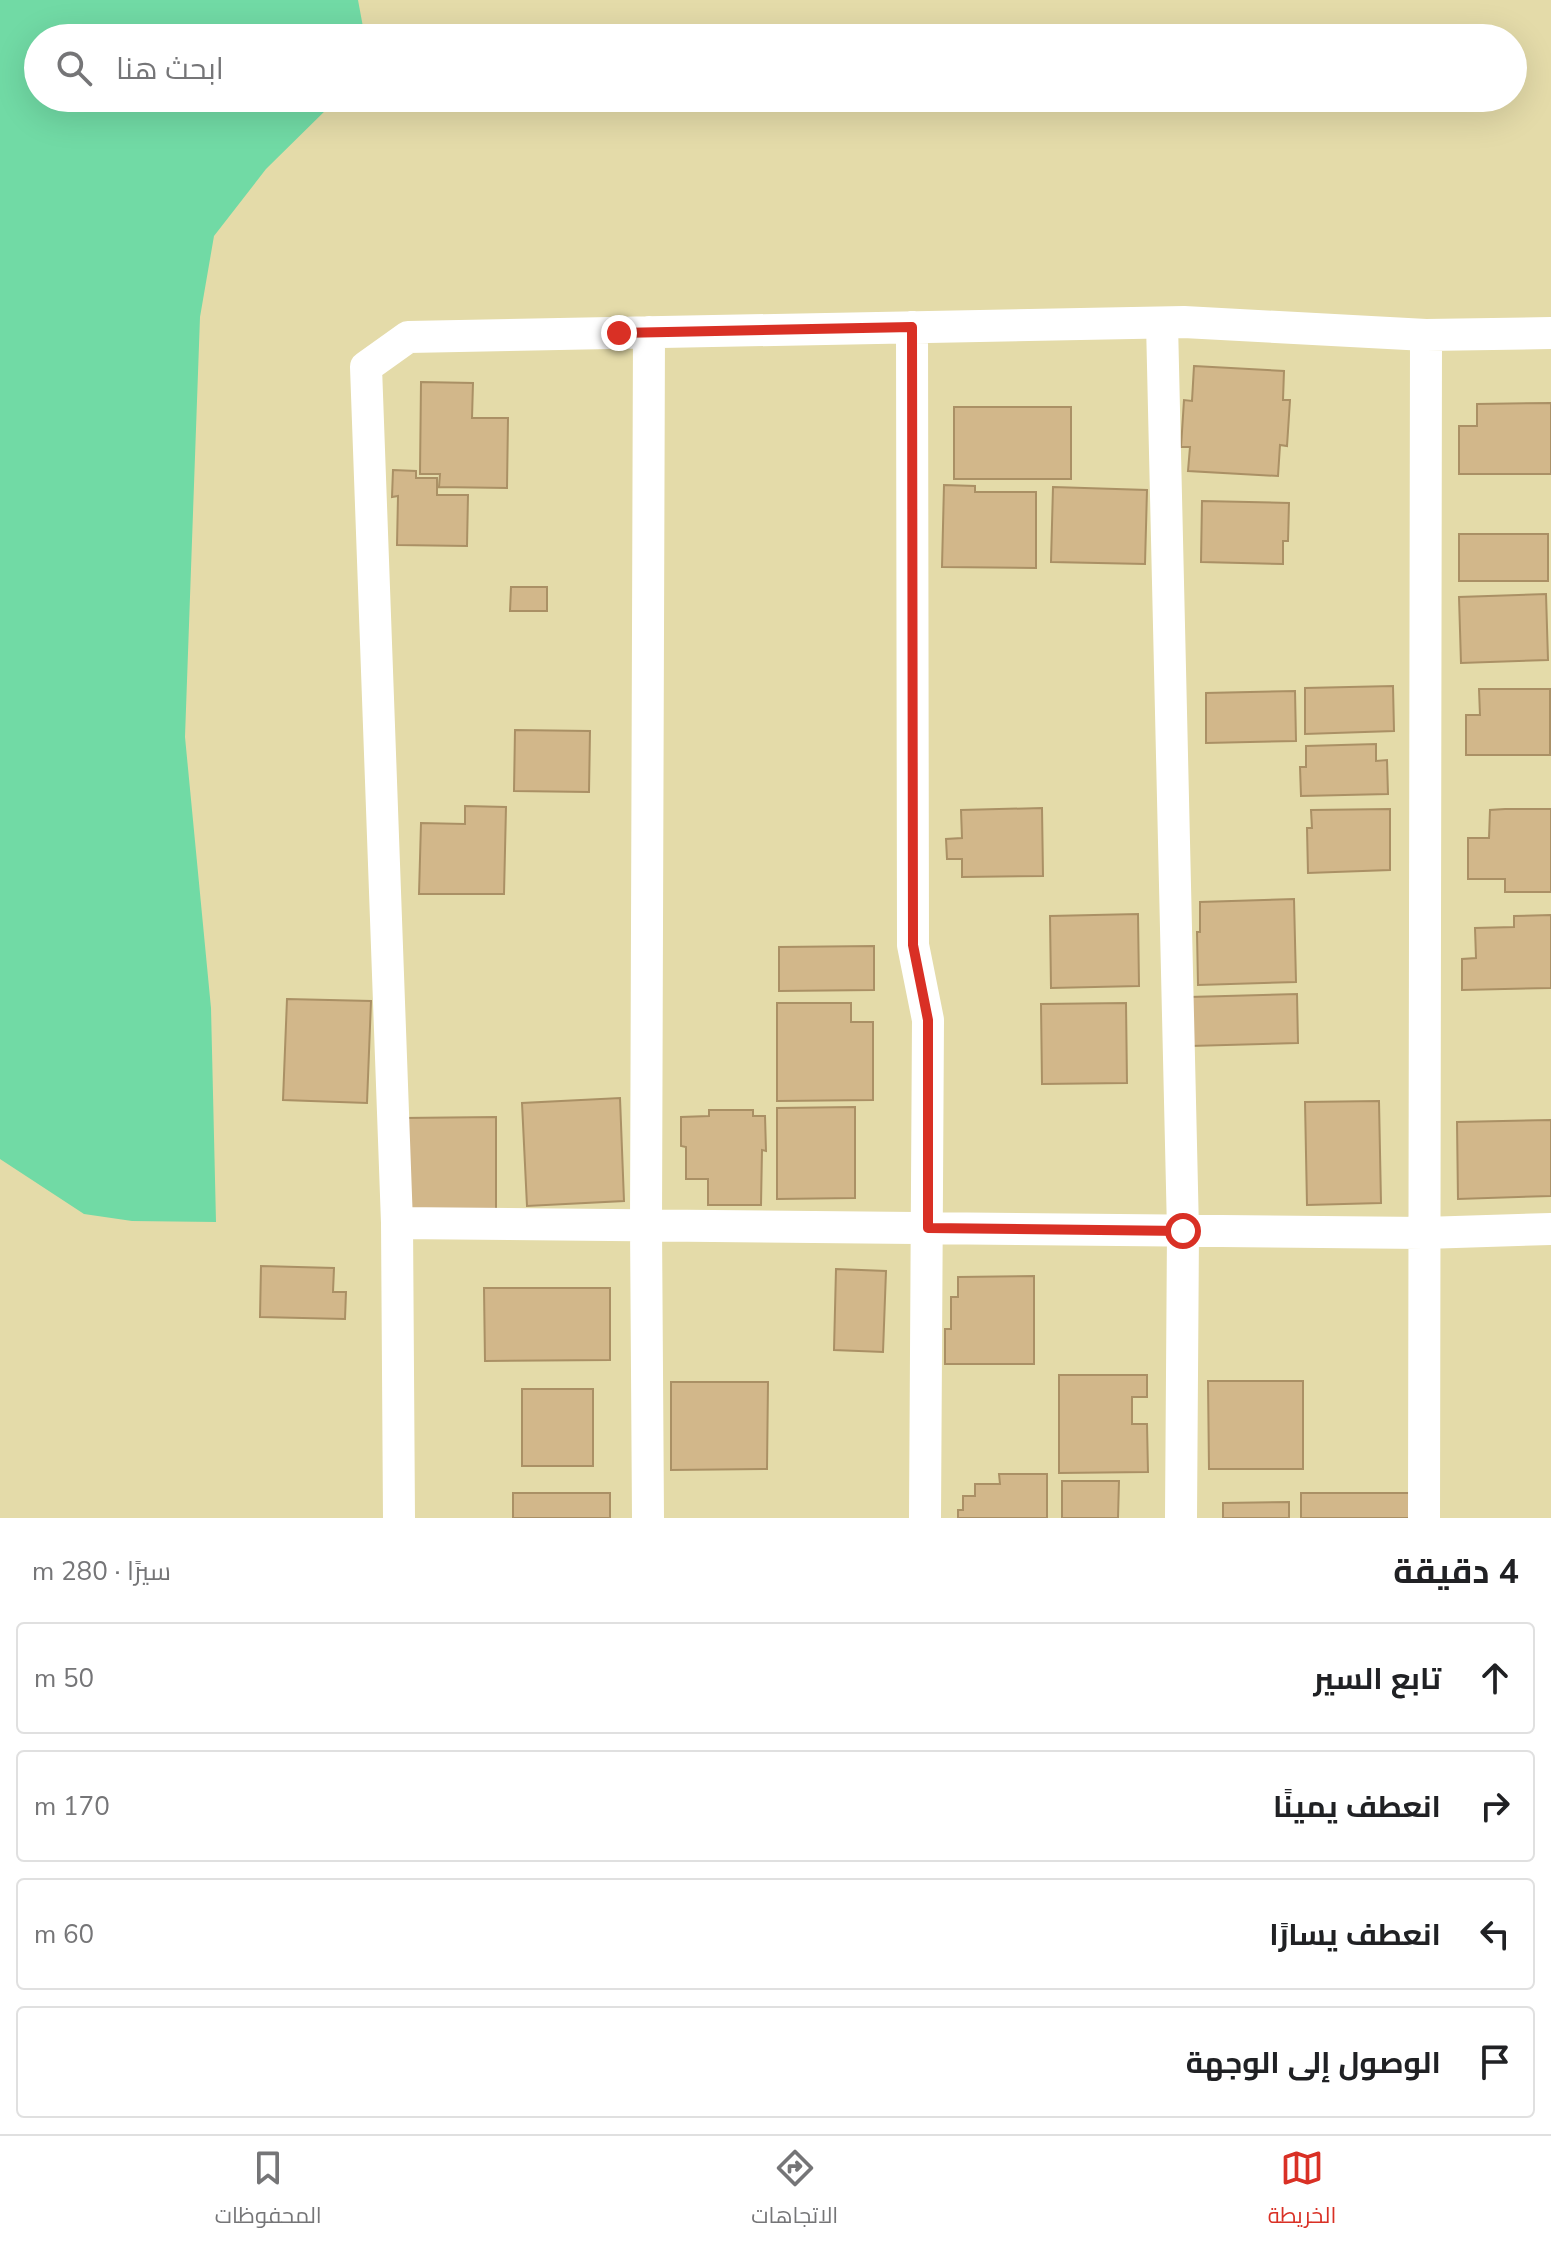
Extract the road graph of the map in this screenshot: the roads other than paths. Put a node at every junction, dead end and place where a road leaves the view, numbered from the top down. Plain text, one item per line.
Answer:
1 (1162, 323) junction
2 (912, 327) junction
3 (649, 332) junction
4 (1551, 333) edge
5 (1426, 335) junction
6 (397, 1223) junction
7 (646, 1225) junction
8 (928, 1228) junction
9 (1551, 1229) edge
10 (1183, 1231) junction
11 (1424, 1233) junction
12 (399, 1518) edge
13 (648, 1518) edge
14 (925, 1518) edge
15 (1181, 1518) edge
16 (1424, 1518) edge

1 - 2 street
1 - 5 street
1 - 10 street
2 - 3 street
2 - 8 street
3 - 6 street
3 - 7 street
4 - 5 street
5 - 11 street
6 - 7 street
6 - 12 street
7 - 8 street
7 - 13 street
8 - 10 street
8 - 14 street
9 - 11 street
10 - 11 street
10 - 15 street
11 - 16 street

